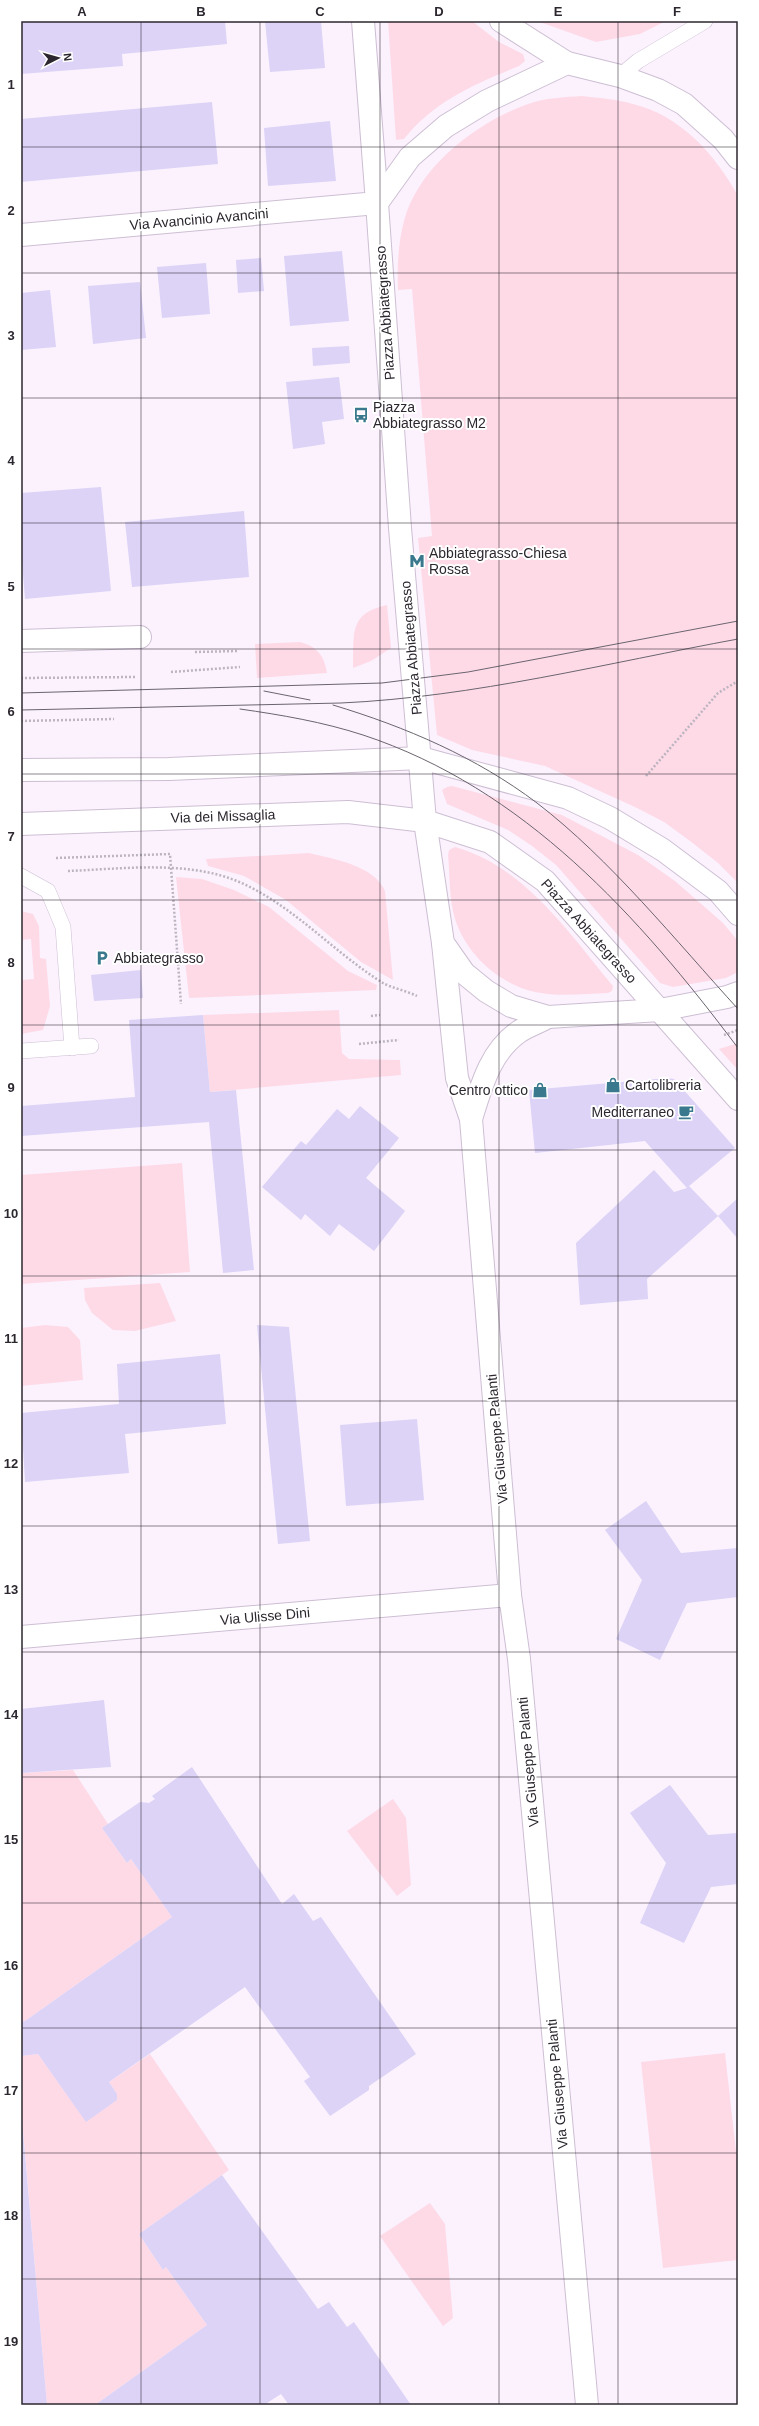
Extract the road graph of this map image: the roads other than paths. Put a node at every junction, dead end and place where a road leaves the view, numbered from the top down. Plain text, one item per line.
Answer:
1 (363, 21) edge
2 (500, 21) edge
3 (705, 21) edge
4 (567, 63) junction
5 (620, 76) junction
6 (738, 158) edge
7 (377, 203) junction
8 (21, 234) edge
9 (140, 637) dead end
10 (21, 641) edge
11 (421, 758) junction
12 (21, 770) edge
13 (425, 821) junction
14 (21, 824) edge
15 (21, 876) edge
16 (738, 914) edge
17 (443, 943) junction
18 (738, 993) edge
19 (660, 1010) junction
20 (548, 1018) junction
21 (91, 1046) dead end
22 (72, 1048) junction
23 (21, 1051) edge
24 (738, 1099) edge
25 (471, 1118) junction
26 (510, 1595) junction
27 (21, 1637) edge
28 (587, 2405) edge

1 - 7 street, Piazza Abbiategrasso
2 - 4 street
3 - 5 lane
4 - 5 street
4 - 7 street
5 - 6 street
7 - 8 street, Via Avancinio Avancini
7 - 11 street, Piazza Abbiategrasso
9 - 10 street
11 - 12 street
11 - 13 street, Piazza Abbiategrasso
11 - 16 street
13 - 14 street, Via dei Missaglia
13 - 17 street, Piazza Abbiategrasso
13 - 19 street, Piazza Abbiategrasso
15 - 22 lane
17 - 20 street, Piazza Abbiategrasso
17 - 25 street, Piazza Abbiategrasso
18 - 19 street, Piazza Abbiategrasso
19 - 20 street, Piazza Abbiategrasso
19 - 24 street
20 - 25 street, Piazza Abbiategrasso
21 - 22 lane
22 - 23 lane
25 - 26 street, Via Giuseppe Palanti
26 - 27 street, Via Ulisse Dini
26 - 28 street, Via Giuseppe Palanti

